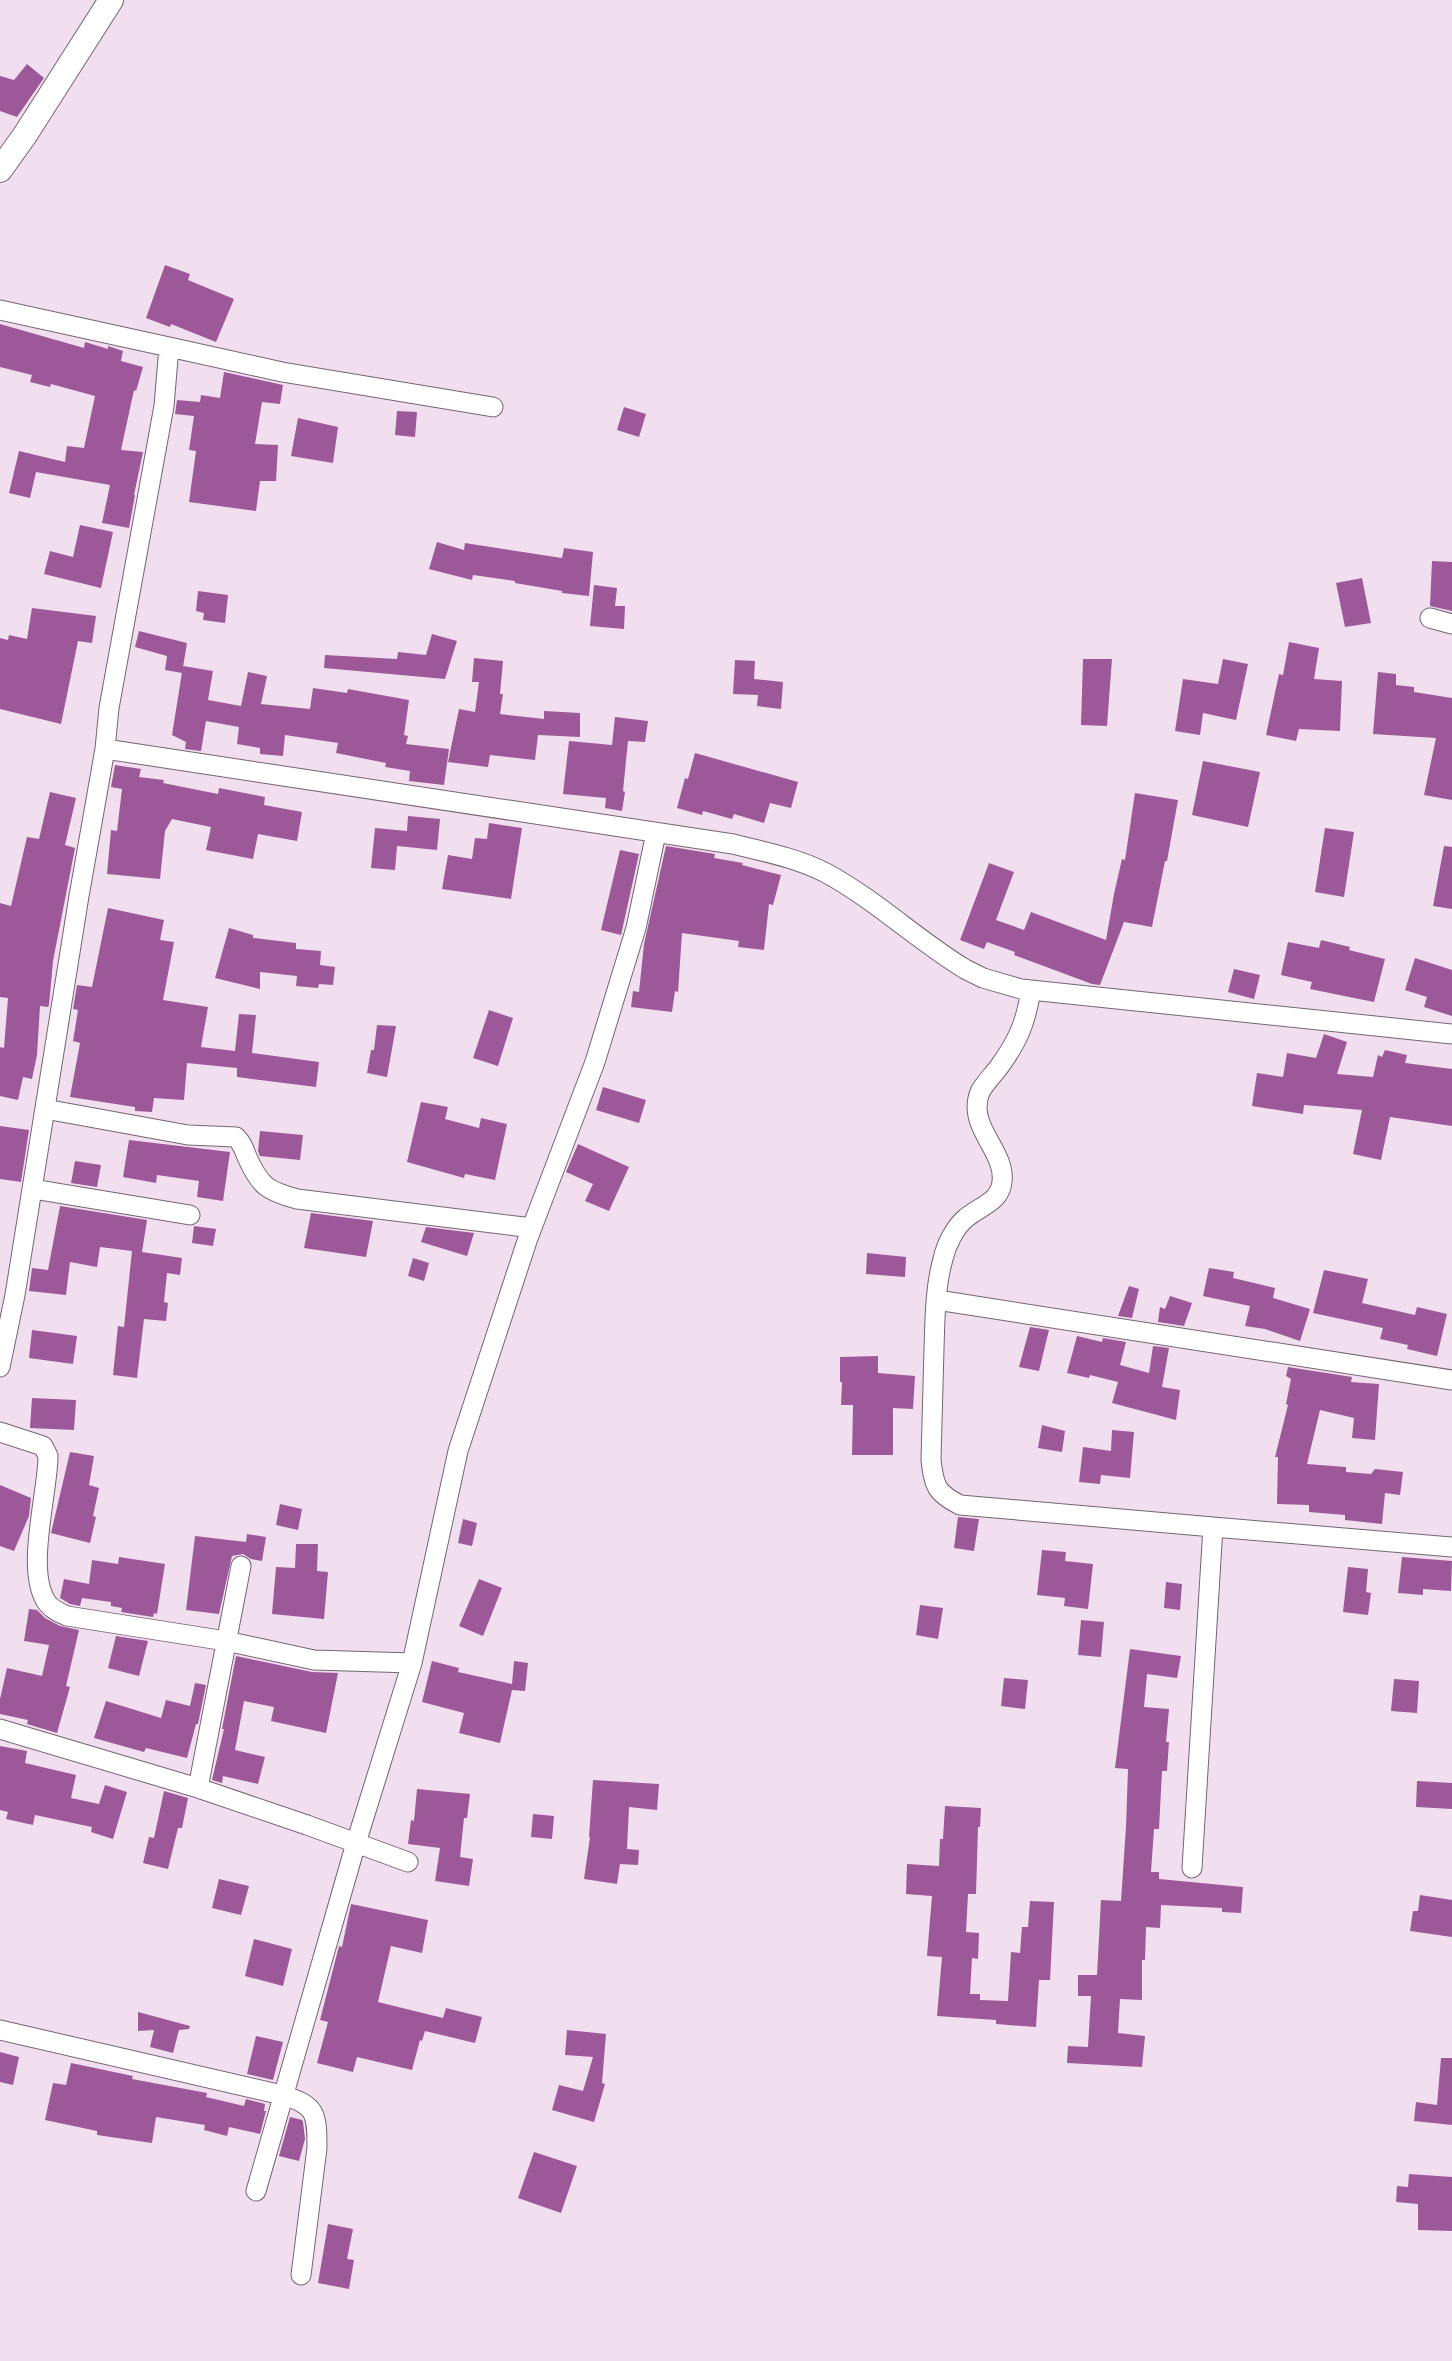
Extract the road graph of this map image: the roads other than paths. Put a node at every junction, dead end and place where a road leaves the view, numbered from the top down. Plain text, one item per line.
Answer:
1 (111, 0) edge
2 (0, 170) edge
3 (0, 310) edge
4 (169, 347) junction
5 (493, 407) dead end
6 (1430, 618) dead end
7 (1452, 624) edge
8 (105, 749) junction
9 (656, 832) junction
10 (1031, 990) junction
11 (1452, 1034) edge
12 (45, 1109) junction
13 (33, 1189) junction
14 (190, 1215) dead end
15 (532, 1228) junction
16 (937, 1300) junction
17 (0, 1367) edge
18 (1452, 1380) edge
19 (0, 1432) edge
20 (1213, 1527) junction
21 (1452, 1547) edge
22 (241, 1566) dead end
23 (226, 1642) junction
24 (412, 1663) junction
25 (0, 1729) edge
26 (198, 1788) junction
27 (356, 1843) junction
28 (408, 1862) dead end
29 (1192, 1868) dead end
30 (0, 2030) edge
31 (282, 2095) junction
32 (256, 2191) dead end
33 (301, 2275) dead end

1 - 2 main road
3 - 4 street
4 - 5 street
4 - 8 street
6 - 7 street
8 - 9 street
8 - 12 street
9 - 10 street
9 - 15 street
10 - 11 street
10 - 16 street
12 - 13 street
12 - 15 street
13 - 14 street
13 - 17 street
15 - 24 street
16 - 18 street
16 - 20 street
19 - 23 street
20 - 21 street
20 - 29 street
22 - 23 street
23 - 24 street
23 - 26 street
24 - 27 street
25 - 26 street
26 - 27 street
27 - 28 street
27 - 31 street
30 - 31 street
31 - 32 street
31 - 33 street

